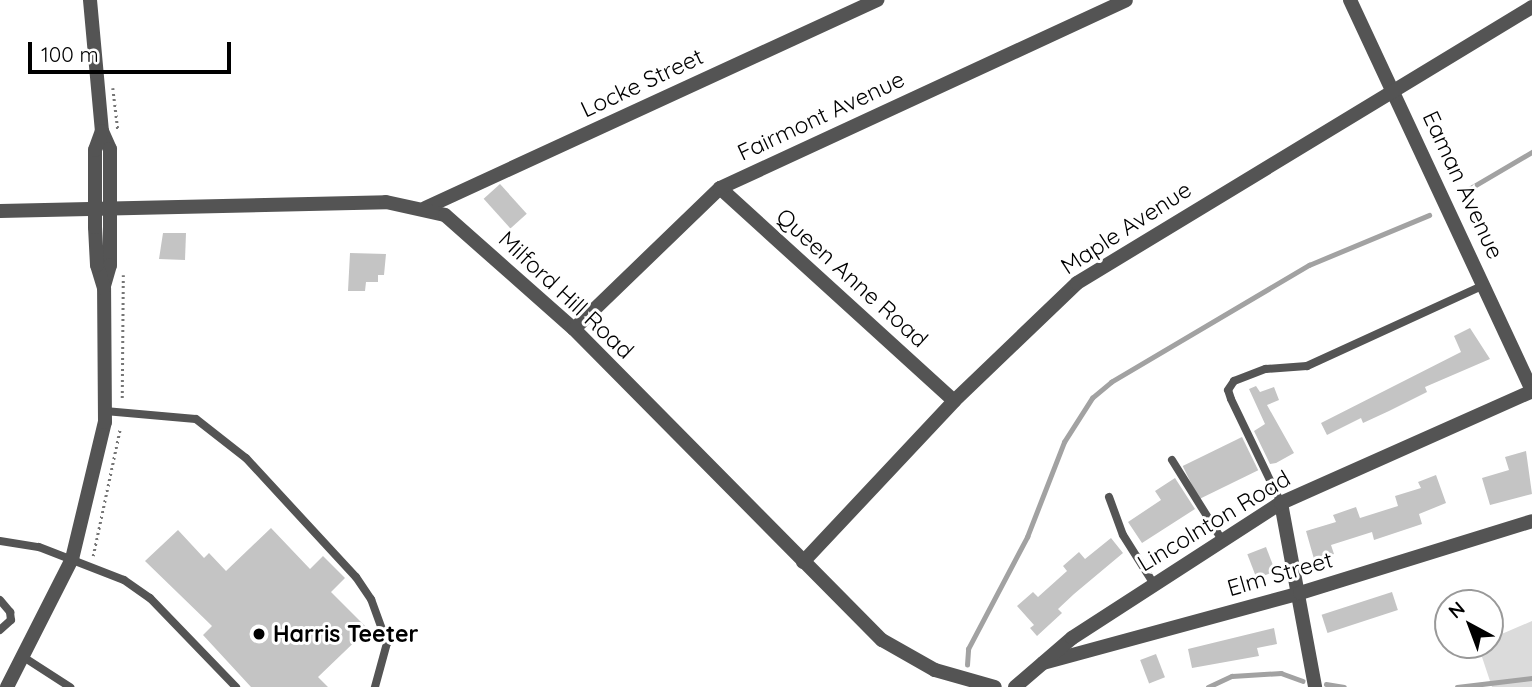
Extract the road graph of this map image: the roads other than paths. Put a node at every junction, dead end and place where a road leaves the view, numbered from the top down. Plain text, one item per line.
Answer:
1 (90, 0) edge
2 (878, 0) edge
3 (1126, 0) edge
4 (1350, 0) edge
5 (1532, 6) edge
6 (1394, 89) junction
7 (102, 131) junction
8 (720, 188) junction
9 (111, 207) junction
10 (96, 208) junction
11 (425, 208) junction
12 (0, 211) edge
13 (1484, 285) junction
14 (104, 288) junction
15 (574, 329) junction
16 (1532, 390) edge
17 (954, 401) junction
18 (105, 411) junction
19 (1172, 460) dead end
20 (1109, 497) dead end
21 (1281, 502) junction
22 (1532, 521) edge
23 (1222, 540) junction
24 (0, 541) edge
25 (72, 559) junction
26 (803, 562) junction
27 (1154, 584) junction
28 (1300, 593) junction
29 (0, 600) edge
30 (0, 630) edge
31 (25, 658) junction
32 (1039, 664) junction
33 (7, 687) edge
34 (70, 687) edge
35 (236, 687) edge
36 (375, 687) edge
37 (995, 687) edge
38 (1015, 687) edge
39 (1315, 687) edge

1 - 7 street
2 - 11 street, Locke Street
3 - 8 street, Fairmont Avenue
4 - 6 street, Eaman Avenue
5 - 6 street, Maple Avenue
6 - 13 street, Eaman Avenue
6 - 17 street, Maple Avenue
7 - 9 street
7 - 10 street
8 - 15 street, Fairmont Avenue
8 - 17 street, Queen Anne Road
9 - 10 street, Milford Hill Road
9 - 11 street, Milford Hill Road
9 - 14 street
10 - 12 street, Milford Hill Road
10 - 14 street
11 - 15 street, Milford Hill Road
13 - 16 street, Eaman Avenue
13 - 21 lane
14 - 18 street
15 - 26 street, Milford Hill Road
16 - 21 street, Lincolnton Road
17 - 26 street, Maple Avenue
18 - 25 street
18 - 36 lane
19 - 23 lane
20 - 27 lane
21 - 23 street, Lincolnton Road
21 - 28 street
22 - 28 street, Elm Street
23 - 27 street, Lincolnton Road
24 - 25 lane
25 - 31 street
25 - 35 lane
26 - 37 street, Milford Hill Road
27 - 32 street, Lincolnton Road
28 - 32 street, Elm Street
28 - 39 street
29 - 30 lane
31 - 33 street
31 - 34 lane
32 - 38 street, Lincolnton Road

